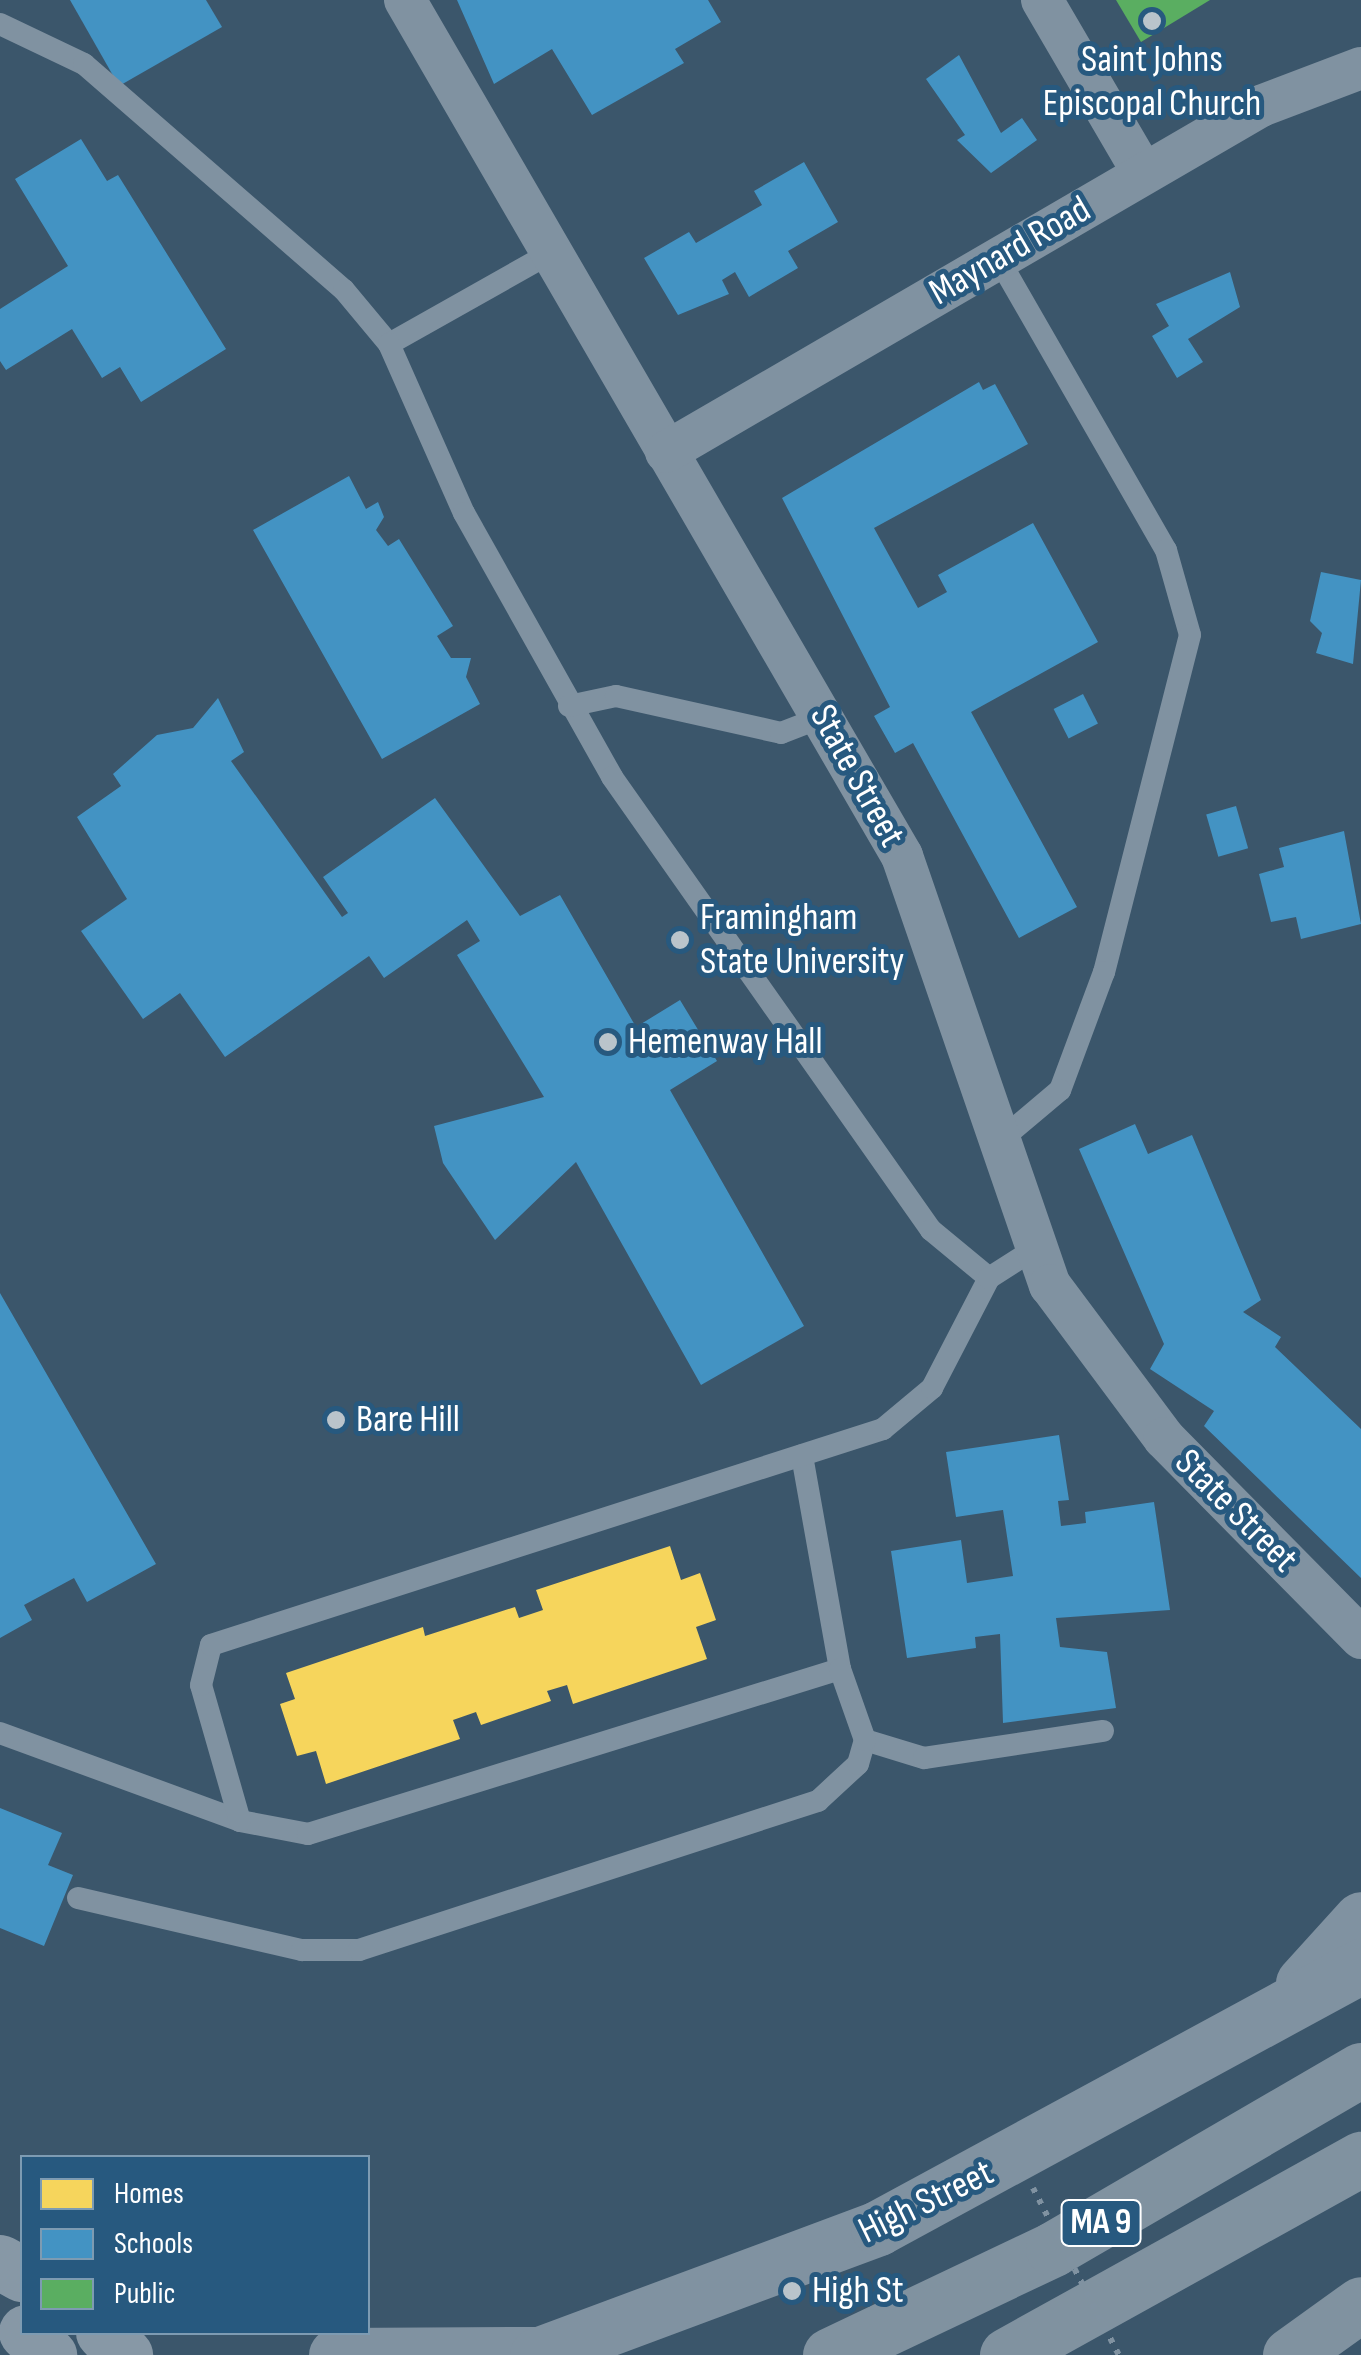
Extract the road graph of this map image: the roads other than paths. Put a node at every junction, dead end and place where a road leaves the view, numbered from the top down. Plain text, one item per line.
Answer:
1 (405, 0) edge
2 (1042, 0) edge
3 (0, 24) edge
4 (1361, 68) edge
5 (1143, 173) junction
6 (552, 252) junction
7 (998, 258) junction
8 (389, 344) junction
9 (666, 452) junction
10 (570, 706) junction
11 (825, 716) junction
12 (1002, 1138) junction
13 (1036, 1248) junction
14 (989, 1278) junction
15 (802, 1455) junction
16 (1361, 1638) edge
17 (840, 1670) junction
18 (1103, 1730) dead end
19 (0, 1733) edge
20 (866, 1740) junction
21 (240, 1821) junction
22 (78, 1898) dead end
23 (1361, 1919) edge
24 (1361, 1966) edge
25 (1288, 2001) junction
26 (1361, 2070) edge
27 (1361, 2159) edge
28 (1361, 2304) edge
29 (0, 2310) edge
30 (20, 2328) edge
31 (28, 2335) edge
32 (105, 2335) edge
33 (538, 2354) edge
34 (49, 2355) edge
35 (124, 2355) edge
36 (336, 2355) edge
37 (830, 2355) edge
38 (1007, 2355) edge
39 (1290, 2355) edge

1 - 6 street, State Street
2 - 5 street
3 - 8 lane
4 - 5 street, Maynard Road
5 - 7 street, Maynard Road
6 - 8 lane
6 - 9 street, State Street
7 - 9 street, Maynard Road
7 - 12 lane
8 - 10 lane
9 - 11 street, State Street
10 - 11 lane
10 - 14 lane
11 - 12 street, State Street
12 - 13 street, State Street
13 - 14 lane
13 - 16 street, State Street
14 - 15 lane
15 - 17 lane
15 - 21 lane
17 - 20 lane
17 - 21 lane
18 - 20 lane
19 - 21 lane
20 - 22 lane
23 - 25 street, High Street
24 - 25 street, High Street
25 - 33 street, High Street
26 - 37 highway, MA 9
27 - 38 highway, MA 9
28 - 39 highway
29 - 30 main road
31 - 34 main road
32 - 35 main road
33 - 36 street, High Street

